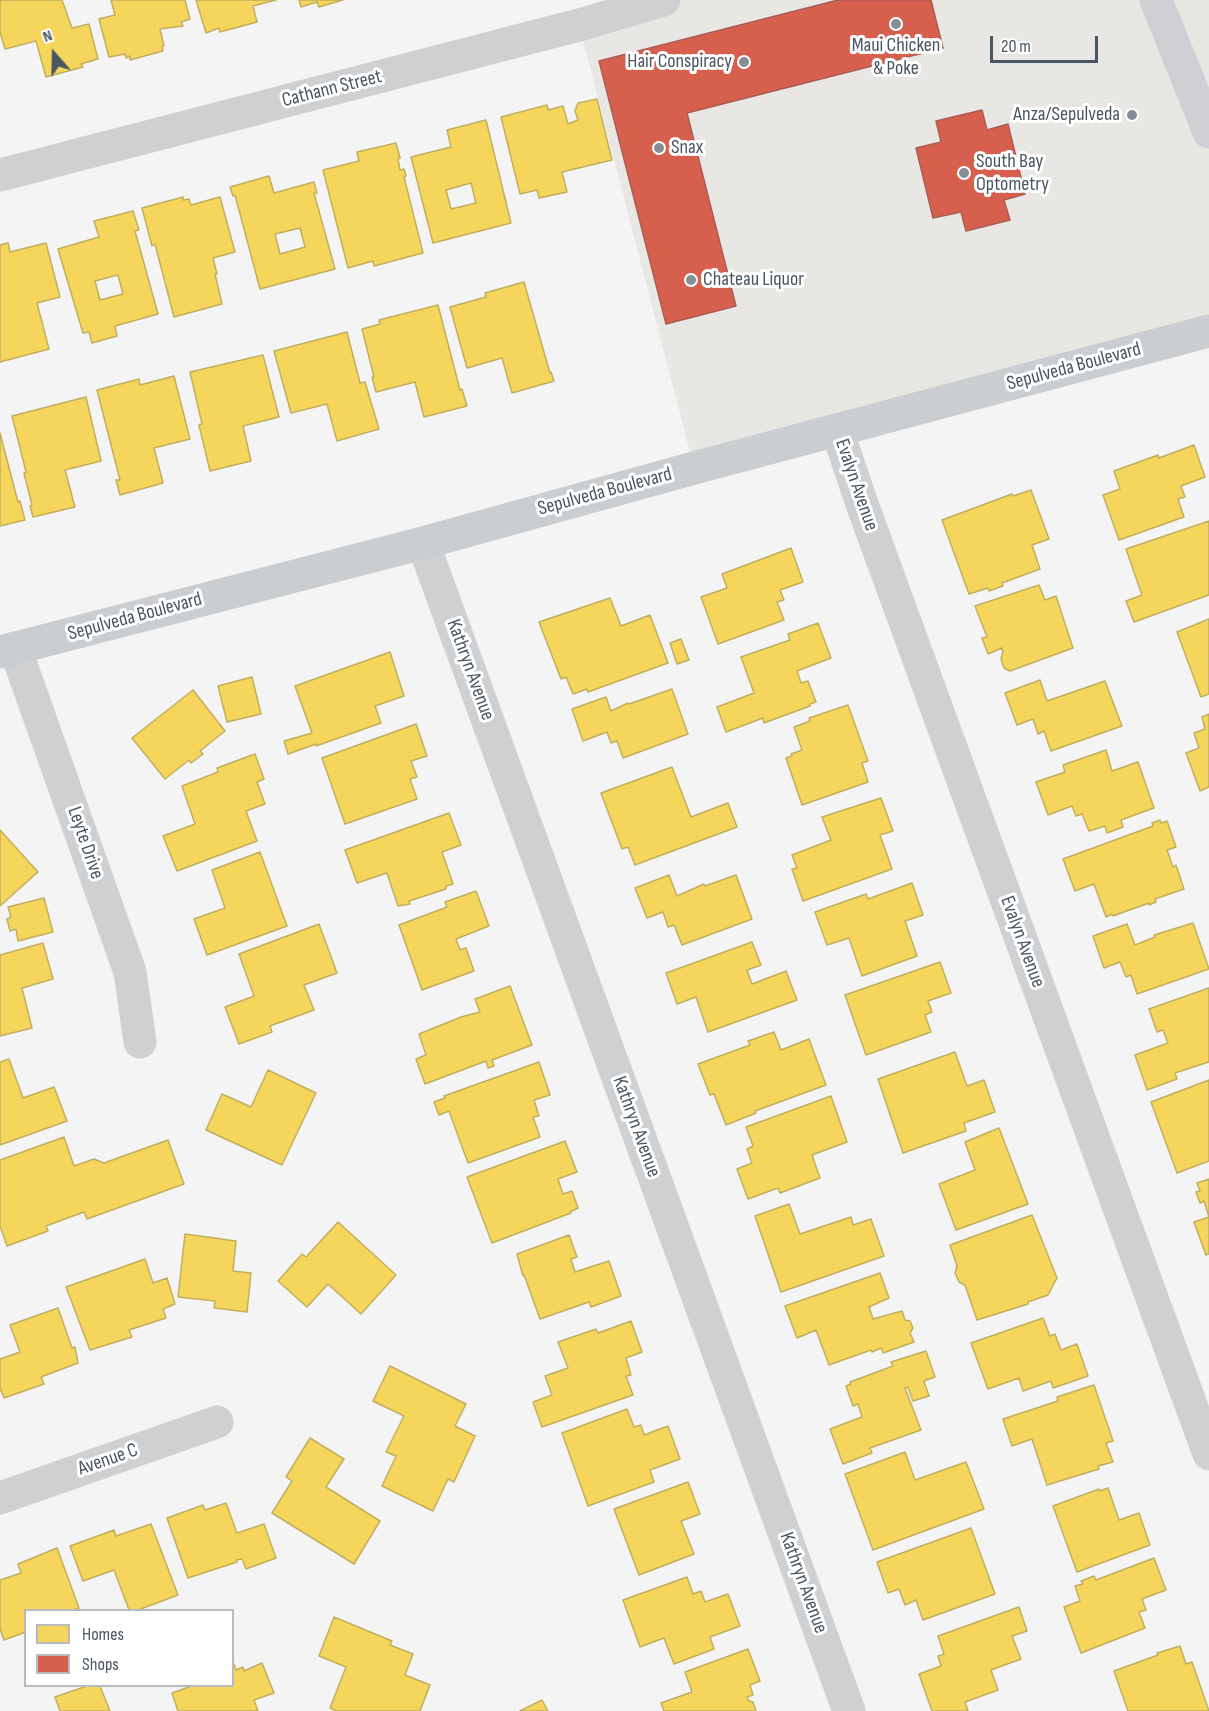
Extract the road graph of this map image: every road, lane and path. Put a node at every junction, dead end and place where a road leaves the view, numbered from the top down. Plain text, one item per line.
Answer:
1 (663, 0) edge
2 (1156, 0) edge
3 (572, 13) edge
4 (1209, 132) edge
5 (0, 175) edge
6 (1209, 331) edge
7 (837, 430) junction
8 (423, 543) junction
9 (8, 650) edge
10 (140, 1042) dead end
11 (217, 1422) dead end
12 (1209, 1454) edge
13 (0, 1498) edge
14 (849, 1711) edge

1 - 3 street, Cathann Street
2 - 4 main road
3 - 5 street, Cathann Street
6 - 7 main road, Sepulveda Boulevard
7 - 8 main road, Sepulveda Boulevard
7 - 12 street, Evalyn Avenue
8 - 9 main road, Sepulveda Boulevard
8 - 14 street, Kathryn Avenue
9 - 10 street, Leyte Drive
11 - 13 street, Avenue C

